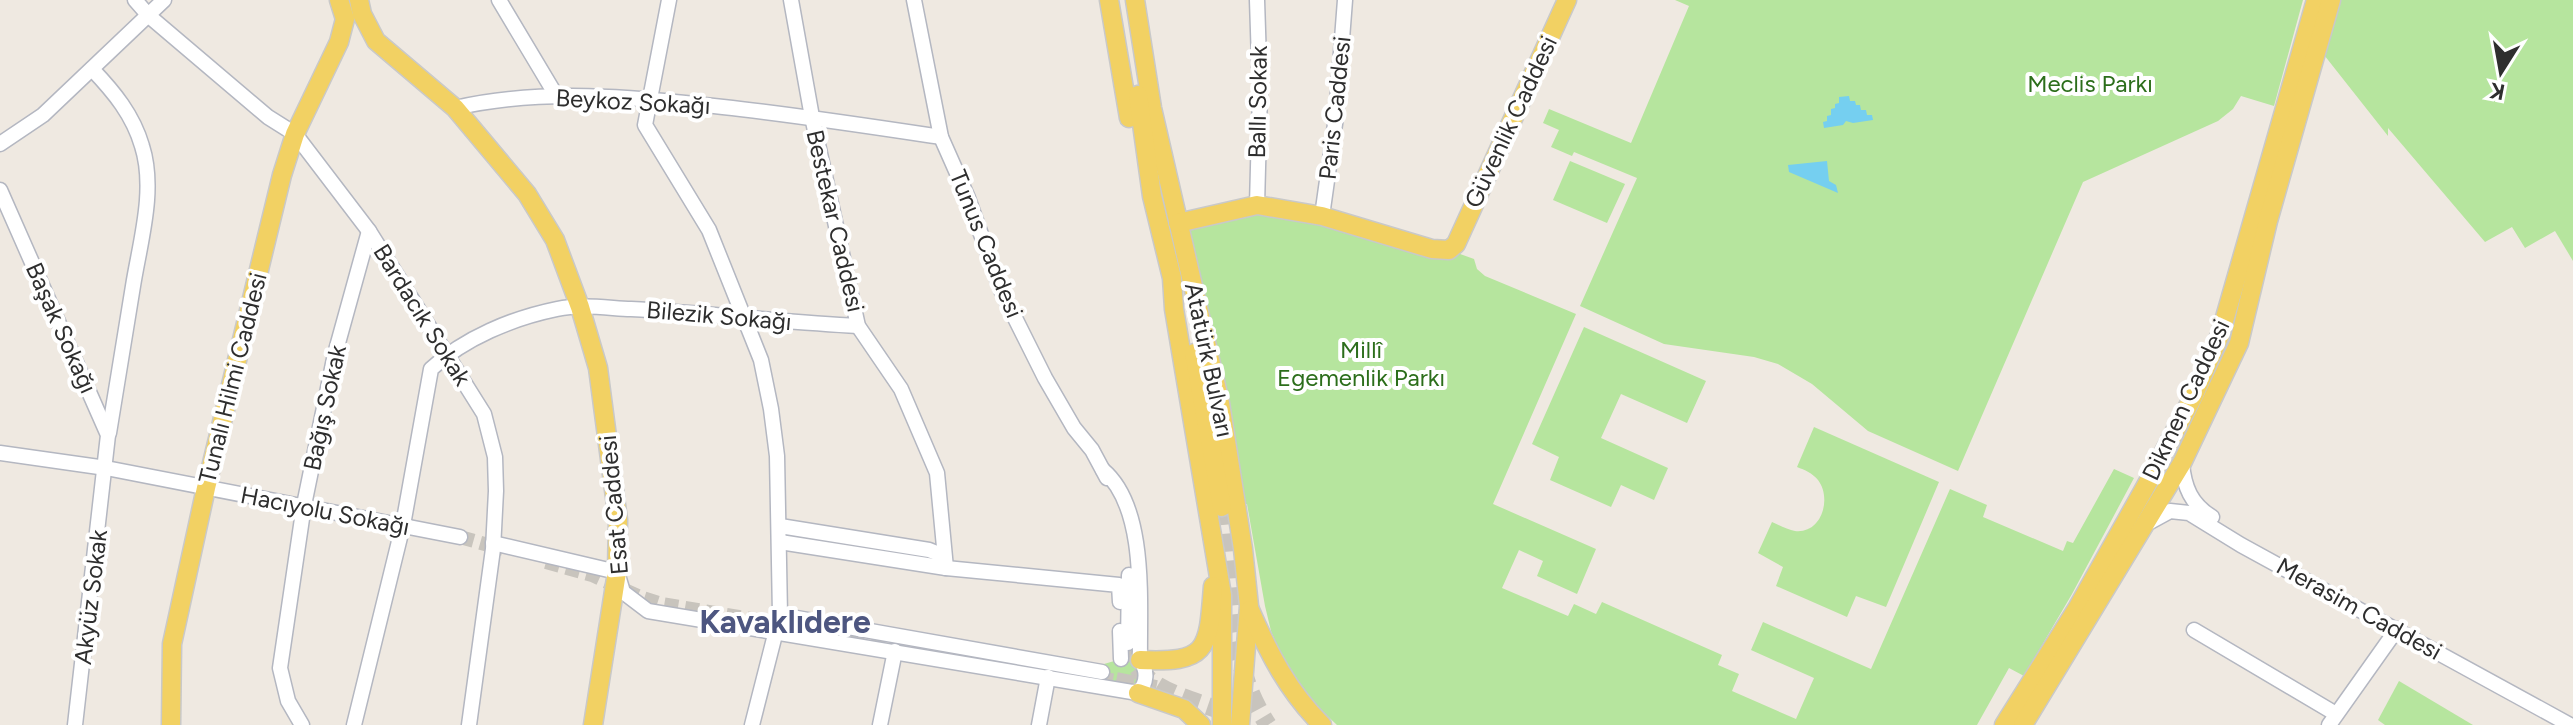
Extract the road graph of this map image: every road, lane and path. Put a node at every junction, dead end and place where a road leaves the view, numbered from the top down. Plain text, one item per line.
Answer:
1 (135, 0) edge
2 (164, 0) edge
3 (339, 0) edge
4 (359, 0) edge
5 (499, 0) edge
6 (669, 0) edge
7 (791, 0) edge
8 (914, 0) edge
9 (1109, 0) edge
10 (1123, 0) edge
11 (1135, 0) edge
12 (1146, 0) edge
13 (1257, 0) edge
14 (1345, 0) edge
15 (1567, 0) edge
16 (2316, 0) edge
17 (2331, 0) edge
18 (149, 16) junction
19 (376, 41) junction
20 (339, 42) junction
21 (92, 69) junction
22 (557, 97) junction
23 (651, 99) junction
24 (455, 108) junction
25 (812, 117) junction
26 (295, 134) junction
27 (941, 137) junction
28 (0, 144) edge
29 (1164, 158) junction
30 (1149, 174) junction
31 (0, 190) edge
32 (1257, 205) junction
33 (1322, 216) junction
34 (1178, 223) junction
35 (369, 231) junction
36 (1172, 278) junction
37 (580, 307) junction
38 (745, 319) junction
39 (858, 326) junction
40 (2220, 335) junction
41 (2239, 343) junction
42 (2212, 353) junction
43 (445, 356) junction
44 (2232, 362) junction
45 (108, 435) junction
46 (0, 453) edge
47 (2182, 463) junction
48 (106, 468) junction
49 (1103, 470) junction
50 (206, 488) junction
51 (304, 505) junction
52 (1222, 507) tunnel mouth
53 (1239, 522) junction
54 (2148, 523) junction
55 (403, 525) junction
56 (780, 526) junction
57 (1211, 527) junction
58 (460, 537) tunnel mouth
59 (866, 539) junction
60 (780, 542) junction
61 (493, 543) junction
62 (865, 555) junction
63 (1216, 556) junction
64 (946, 568) junction
65 (617, 572) junction
66 (1249, 606) junction
67 (780, 615) junction
68 (2397, 629) junction
69 (2194, 630) dead end
70 (777, 632) junction
71 (1128, 643) tunnel mouth
72 (895, 651) junction
73 (1130, 659) junction
74 (1102, 672) junction
75 (1048, 677) junction
76 (1113, 689) junction
77 (1138, 693) junction
78 (2573, 717) edge
79 (2333, 719) edge
80 (75, 725) edge
81 (171, 725) edge
82 (302, 725) edge
83 (354, 725) edge
84 (469, 725) edge
85 (593, 725) edge
86 (752, 725) edge
87 (880, 725) edge
88 (1039, 725) edge
89 (1201, 725) edge
90 (1222, 725) edge
91 (1240, 725) edge
92 (1322, 725) edge
93 (2004, 725) edge
94 (2023, 725) edge
95 (2570, 725) edge

1 - 18 street, Bardacık Sokak
2 - 18 street
3 - 20 main road
4 - 19 main road
5 - 22 street
6 - 23 street
7 - 25 street, Bestekar Caddesi
8 - 27 street, Tunus Caddesi
9 - 30 main road
10 - 30 main road, Atatürk Bulvarı
11 - 29 main road, Atatürk Bulvarı
12 - 29 main road
13 - 32 street, Ballı Sokak
14 - 33 street, Paris Caddesi
15 - 33 main road, Güvenlik Caddesi
16 - 40 main road, Dikmen Caddesi
17 - 41 main road, Dikmen Caddesi
18 - 21 street
18 - 26 street, Bardacık Sokak
19 - 20 main road
19 - 24 main road, Esat Caddesi
20 - 26 main road, Tunalı Hilmi Caddesi
21 - 28 street
21 - 45 street
22 - 23 street, Beykoz Sokağı
22 - 24 street, Beykoz Sokağı
23 - 25 street, Beykoz Sokağı
23 - 38 street
24 - 37 main road, Esat Caddesi
25 - 27 street, Beykoz Sokağı
25 - 39 street, Bestekar Caddesi
26 - 35 street, Bardacık Sokak
26 - 50 main road, Tunalı Hilmi Caddesi
27 - 49 street, Tunus Caddesi
29 - 34 main road, Atatürk Bulvarı
30 - 36 main road, Atatürk Bulvarı
31 - 45 street, Başak Sokağı
32 - 33 main road
32 - 34 main road
34 - 53 main road, Atatürk Bulvarı
35 - 43 street, Bardacık Sokak
35 - 51 street, Bağış Sokak
36 - 52 main road
36 - 57 main road, Atatürk Bulvarı
37 - 38 street, Bilezik Sokağı
37 - 43 street, Bilezik Sokağı
37 - 65 main road, Esat Caddesi
38 - 39 street, Bilezik Sokağı
38 - 56 street
39 - 64 street, Bestekar Caddesi
40 - 41 main road
40 - 42 main road, Dikmen Caddesi
41 - 44 main road, Dikmen Caddesi
42 - 44 main road
42 - 93 main road, Dikmen Caddesi
43 - 55 street
43 - 61 street, Bardacık Sokak
44 - 47 main road, Dikmen Caddesi
45 - 48 street, Başak Sokağı
46 - 48 street, Hacıyolu Sokağı
47 - 54 main road, Dikmen Caddesi
47 - 78 street, Merasim Caddesi
48 - 50 street, Hacıyolu Sokağı
48 - 80 street, Akyüz Sokak
49 - 71 street, Tunus Caddesi
49 - 73 street, Tunus Caddesi
50 - 51 street, Hacıyolu Sokağı
50 - 81 main road, Tunalı Hilmi Caddesi
51 - 55 street, Hacıyolu Sokağı
51 - 82 street, Bağış Sokak
53 - 57 main road
53 - 66 main road, Atatürk Bulvarı
54 - 68 street, Merasim Caddesi
54 - 94 main road, Dikmen Caddesi
55 - 58 street, Hacıyolu Sokağı
55 - 83 street
56 - 59 street
56 - 60 street
57 - 63 main road, Atatürk Bulvarı
59 - 62 street
59 - 64 street
60 - 62 street
60 - 67 street
61 - 65 street
61 - 84 street, Bardacık Sokak
62 - 64 street
63 - 73 main road
63 - 90 main road, Atatürk Bulvarı
64 - 73 street
65 - 70 street, Esat Caddesi
65 - 85 main road
66 - 91 main road, Atatürk Bulvarı
66 - 92 main road
67 - 70 street
67 - 74 street
68 - 79 street
68 - 95 street, Merasim Caddesi
69 - 79 street
70 - 72 street, Esat Caddesi
70 - 86 street
72 - 75 street, Esat Caddesi
72 - 87 street
73 - 74 street
73 - 77 street
74 - 76 street
75 - 76 street, Esat Caddesi
75 - 88 street
76 - 77 street, Esat Caddesi
77 - 89 main road

